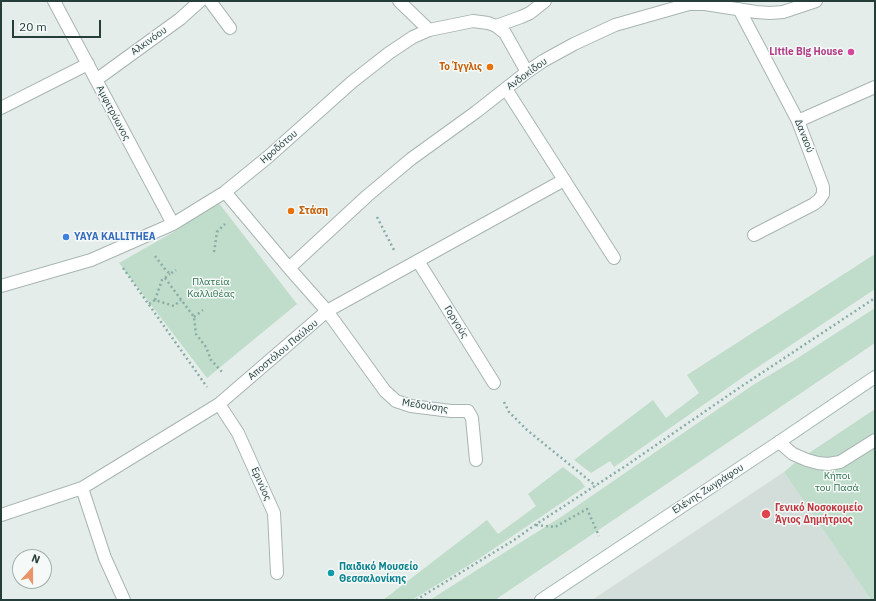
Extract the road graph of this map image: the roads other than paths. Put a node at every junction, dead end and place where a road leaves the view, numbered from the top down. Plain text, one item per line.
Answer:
1 (54, 1) edge
2 (200, 1) edge
3 (210, 1) edge
4 (399, 1) edge
5 (545, 1) edge
6 (816, 1) edge
7 (739, 10) junction
8 (496, 26) junction
9 (230, 28) dead end
10 (429, 30) junction
11 (88, 64) junction
12 (527, 72) junction
13 (96, 80) junction
14 (875, 87) edge
15 (506, 89) junction
16 (1, 108) edge
17 (798, 121) junction
18 (564, 180) junction
19 (225, 192) junction
20 (173, 224) junction
21 (754, 234) dead end
22 (614, 258) dead end
23 (418, 261) junction
24 (289, 268) junction
25 (1, 286) edge
26 (327, 311) junction
27 (875, 377) edge
28 (494, 383) road end
29 (218, 404) junction
30 (875, 440) edge
31 (779, 442) junction
32 (476, 460) dead end
33 (82, 488) junction
34 (1, 515) edge
35 (277, 573) dead end
36 (124, 600) edge
37 (541, 600) edge

1 - 11 street, Αμφιτρύωνος
2 - 13 street, Αλκινόου
3 - 9 street
4 - 10 street
5 - 8 street
6 - 7 street, Ανδοκίδου
7 - 12 street, Ανδοκίδου
7 - 17 street, Δαναού
8 - 10 street, Ηροδότου
8 - 12 street
10 - 19 street, Ηροδότου
11 - 13 street, Αμφιτρύωνος
11 - 16 street
12 - 15 street, Ανδοκίδου
13 - 20 street, Αμφιτρύωνος
14 - 17 street
15 - 18 street
15 - 24 street, Ανδοκίδου
17 - 21 street, Δαναού
18 - 22 street
18 - 23 street, Αποστόλου Παύλου
19 - 20 street, Ηροδότου
19 - 24 street
20 - 25 street, Ηροδότου
23 - 26 street, Αποστόλου Παύλου
23 - 28 street, Γοργούς
24 - 26 street
26 - 29 street, Αποστόλου Παύλου
26 - 32 street, Μεδούσης
27 - 31 street, Ελένης Ζωγράφου
29 - 33 street, Αποστόλου Παύλου
29 - 35 street, Ερινύος
30 - 31 street
31 - 37 street, Ελένης Ζωγράφου
33 - 34 street, Αποστόλου Παύλου
33 - 36 street

